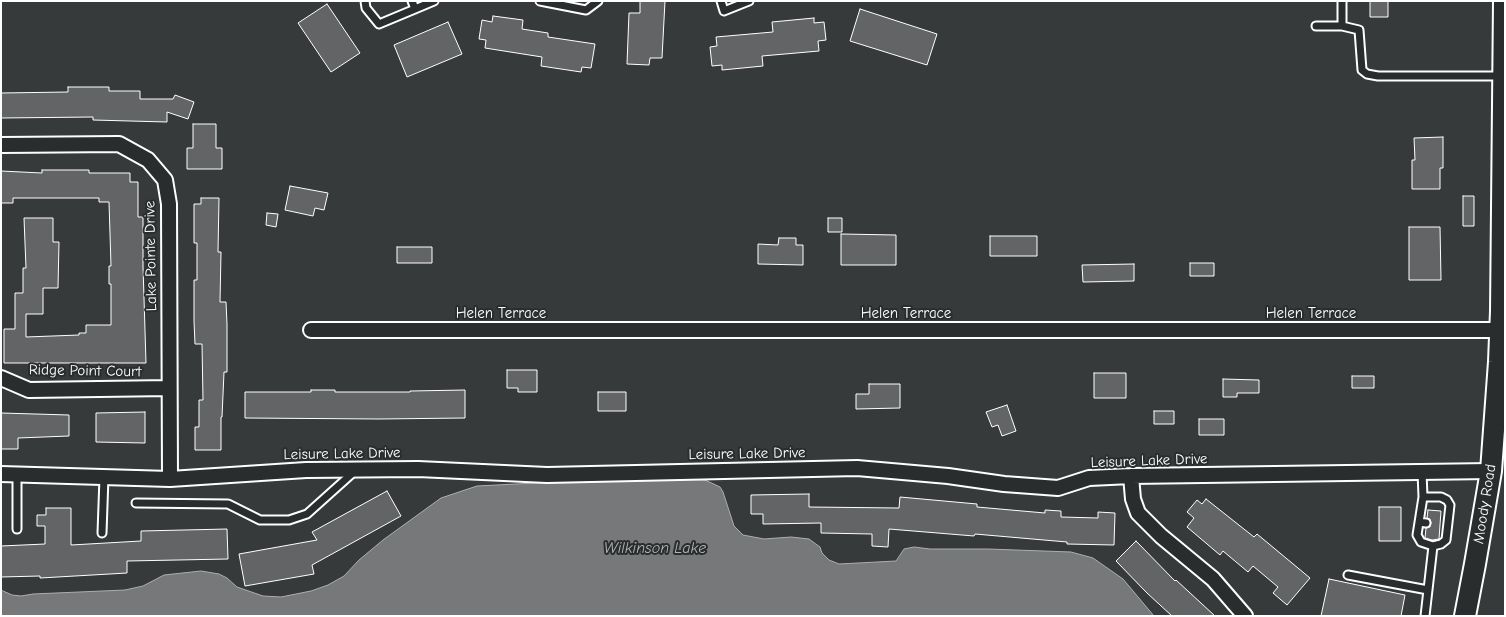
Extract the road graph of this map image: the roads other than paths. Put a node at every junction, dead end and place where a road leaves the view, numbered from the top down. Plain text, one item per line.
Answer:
1 (365, 1) edge
2 (412, 1) edge
3 (434, 1) edge
4 (540, 1) edge
5 (598, 1) edge
6 (721, 1) edge
7 (749, 1) edge
8 (1342, 1) edge
9 (1504, 1) edge
10 (415, 9) junction
11 (1316, 26) dead end
12 (1342, 26) junction
13 (1504, 76) edge
14 (1, 144) edge
15 (1504, 144) edge
16 (1504, 232) edge
17 (1502, 318) edge
18 (311, 330) dead end
19 (1, 378) edge
20 (169, 388) junction
21 (357, 470) junction
22 (1490, 471) junction
23 (1422, 472) junction
24 (1, 474) edge
25 (18, 475) junction
26 (1131, 476) junction
27 (104, 477) junction
28 (170, 479) junction
29 (1422, 497) junction
30 (136, 503) dead end
31 (18, 529) dead end
32 (102, 533) dead end
33 (1433, 546) junction
34 (1348, 575) dead end
35 (1428, 590) junction
36 (1245, 616) edge
37 (1426, 616) edge
38 (1465, 616) edge

1 - 10 lane
2 - 10 lane
3 - 10 lane
4 - 5 lane
6 - 7 lane
8 - 12 lane
9 - 13 main road, Moody Road
11 - 12 lane
12 - 13 lane
13 - 15 main road, Moody Road
14 - 20 street, Lake Pointe Drive
15 - 16 main road, Moody Road
16 - 17 main road, Moody Road
17 - 18 street, Helen Terrace
17 - 22 main road, Moody Road
19 - 20 street, Ridge Point Court
20 - 28 street, Lake Pointe Drive
21 - 26 street, Leisure Lake Drive
21 - 28 street, Leisure Lake Drive
21 - 30 lane
22 - 23 street, Leisure Lake Drive
22 - 38 main road, Moody Road
23 - 26 street, Leisure Lake Drive
23 - 29 lane
24 - 25 street, Leisure Lake Drive
25 - 27 street, Leisure Lake Drive
25 - 31 lane
26 - 36 street
27 - 28 street, Leisure Lake Drive
27 - 32 lane
29 - 33 lane
29 - 33 lane
33 - 35 lane
34 - 35 lane
35 - 37 lane

